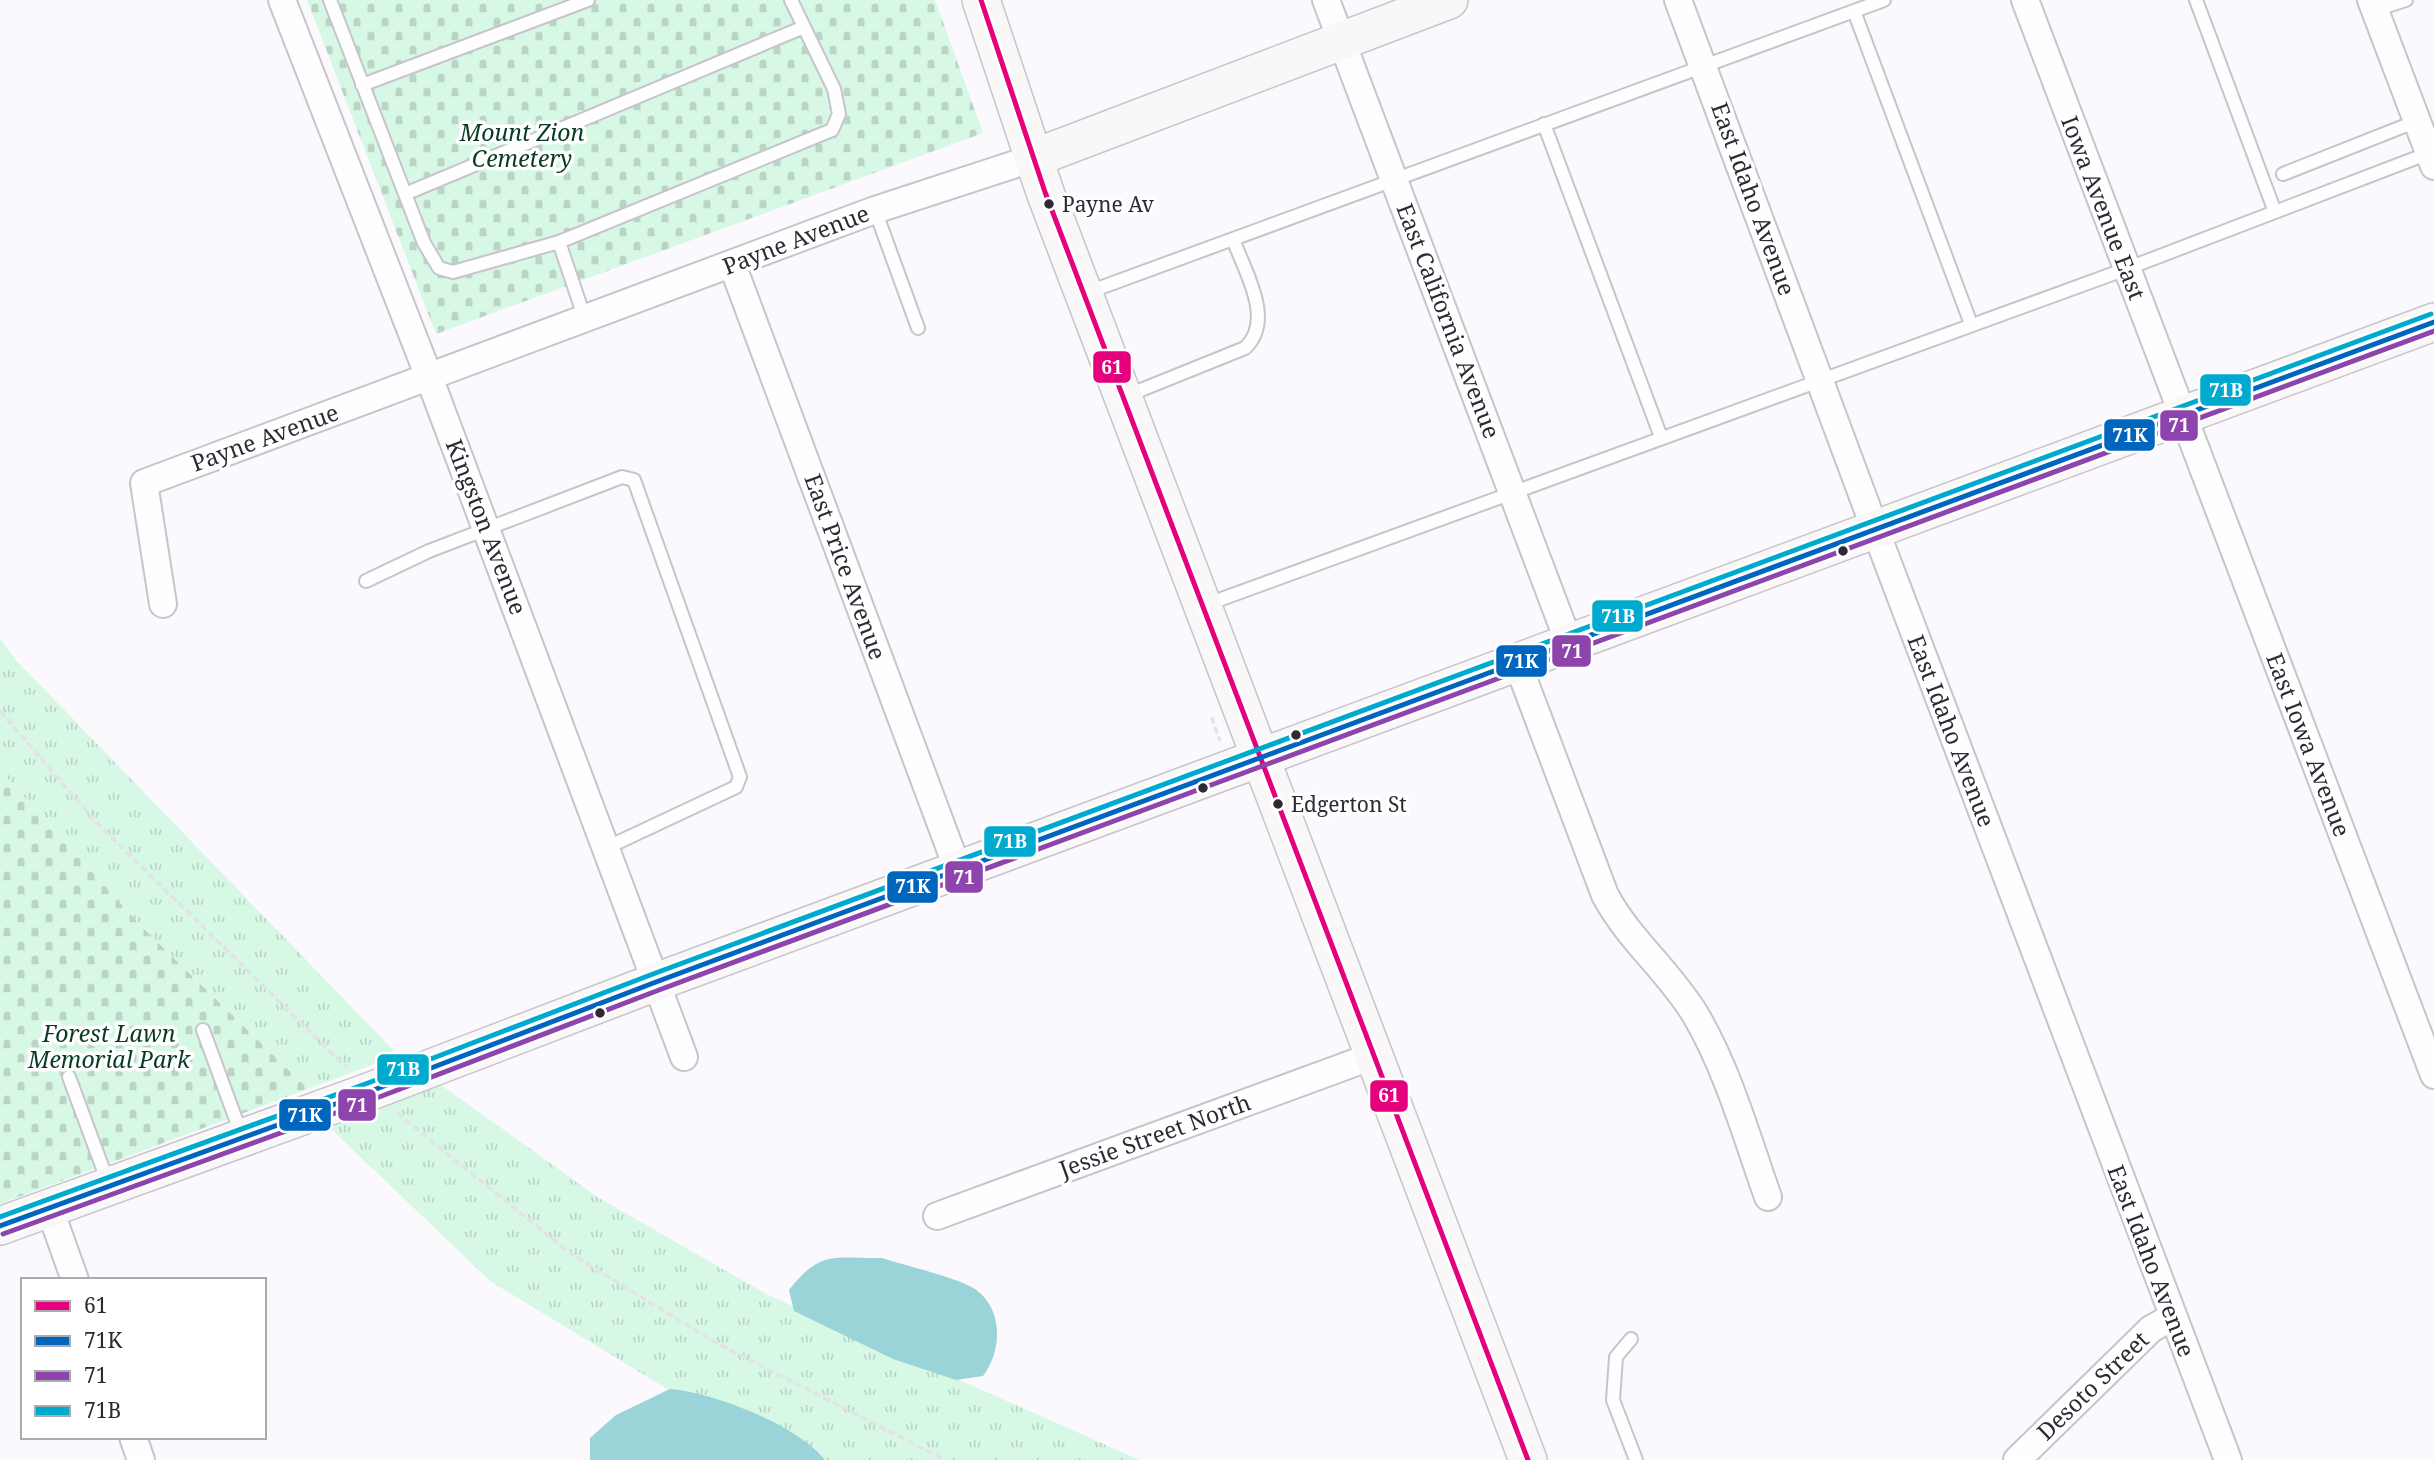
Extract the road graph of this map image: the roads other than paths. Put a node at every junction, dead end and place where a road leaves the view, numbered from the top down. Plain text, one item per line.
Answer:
1 (282, 0) edge
2 (330, 0) edge
3 (589, 0) edge
4 (791, 0) edge
5 (981, 0) edge
6 (1326, 0) edge
7 (1449, 0) edge
8 (1678, 0) edge
9 (1884, 0) edge
10 (2025, 0) edge
11 (2196, 0) edge
12 (2406, 0) edge
13 (2373, 5) edge
14 (1854, 11) junction
15 (804, 27) junction
16 (1341, 40) junction
17 (1704, 66) junction
18 (362, 85) junction
19 (2417, 121) junction
20 (1544, 124) junction
21 (1034, 158) junction
22 (2432, 160) edge
23 (2283, 174) dead end
24 (1394, 178) junction
25 (405, 194) junction
26 (875, 210) junction
27 (2275, 212) junction
28 (1233, 239) junction
29 (559, 242) junction
30 (733, 264) junction
31 (2126, 269) junction
32 (1084, 295) junction
33 (585, 319) junction
34 (2434, 322) edge
35 (1971, 324) junction
36 (918, 328) dead end
37 (429, 377) junction
38 (1819, 379) junction
39 (1122, 397) junction
40 (2182, 415) junction
41 (1661, 437) junction
42 (1512, 492) junction
43 (486, 529) junction
44 (1875, 529) junction
45 (366, 581) dead end
46 (163, 604) dead end
47 (1202, 606) junction
48 (1569, 643) junction
49 (1517, 662) junction
50 (1259, 760) junction
51 (606, 848) junction
52 (958, 870) junction
53 (656, 982) junction
54 (203, 1030) dead end
55 (1373, 1056) junction
56 (684, 1057) dead end
57 (2434, 1075) edge
58 (69, 1077) dead end
59 (242, 1136) junction
60 (109, 1185) junction
61 (1768, 1197) dead end
62 (49, 1208) junction
63 (937, 1216) dead end
64 (0, 1226) edge
65 (74, 1278) edge
66 (2172, 1317) junction
67 (1631, 1339) dead end
68 (134, 1439) edge
69 (141, 1460) edge
70 (1528, 1460) edge
71 (1636, 1460) edge
72 (2017, 1460) edge
73 (2228, 1460) edge

1 - 37 street, Kingston Avenue
2 - 18 lane
3 - 18 lane
4 - 15 lane
5 - 21 street
6 - 16 street, East California Avenue
7 - 16 street, Payne Avenue
8 - 17 street, East Idaho Avenue
9 - 14 lane
10 - 31 street, Iowa Avenue East
11 - 27 lane
12 - 13 lane
13 - 19 street
14 - 17 lane
14 - 35 lane
15 - 25 lane
15 - 29 lane
16 - 21 street, Payne Avenue
16 - 24 street, East California Avenue
17 - 20 lane
17 - 38 street, East Idaho Avenue
18 - 25 lane
19 - 22 street
19 - 23 lane
20 - 24 lane
20 - 41 lane
21 - 26 street, Payne Avenue
21 - 32 street
22 - 27 lane
24 - 28 lane
24 - 42 street, East California Avenue
25 - 29 lane
26 - 30 street, Payne Avenue
26 - 36 lane
27 - 31 lane
28 - 32 lane
28 - 39 lane
29 - 33 lane
30 - 33 street, Payne Avenue
30 - 52 street, East Price Avenue
31 - 35 lane
31 - 40 street, Iowa Avenue East
32 - 39 street
33 - 37 street, Payne Avenue
34 - 40 street
35 - 38 lane
37 - 43 street, Kingston Avenue
37 - 46 street, Payne Avenue
38 - 41 lane
38 - 44 street, East Idaho Avenue
39 - 47 street
40 - 44 street
40 - 57 street, East Iowa Avenue
41 - 42 lane
42 - 47 lane
42 - 48 street, East California Avenue
43 - 45 lane
43 - 51 street, Kingston Avenue
43 - 51 lane
44 - 48 street
44 - 66 street, East Idaho Avenue
47 - 50 street
48 - 49 street
49 - 50 street
49 - 61 street
50 - 52 street
50 - 55 street
51 - 53 street, Kingston Avenue
52 - 53 street
53 - 56 street, Kingston Avenue
53 - 59 street
54 - 59 lane
55 - 63 street, Jessie Street North
55 - 70 street
58 - 60 lane
59 - 60 street
60 - 62 street
62 - 64 street
62 - 65 street
66 - 72 street, Desoto Street
66 - 73 street, East Idaho Avenue
67 - 71 lane
68 - 69 street

